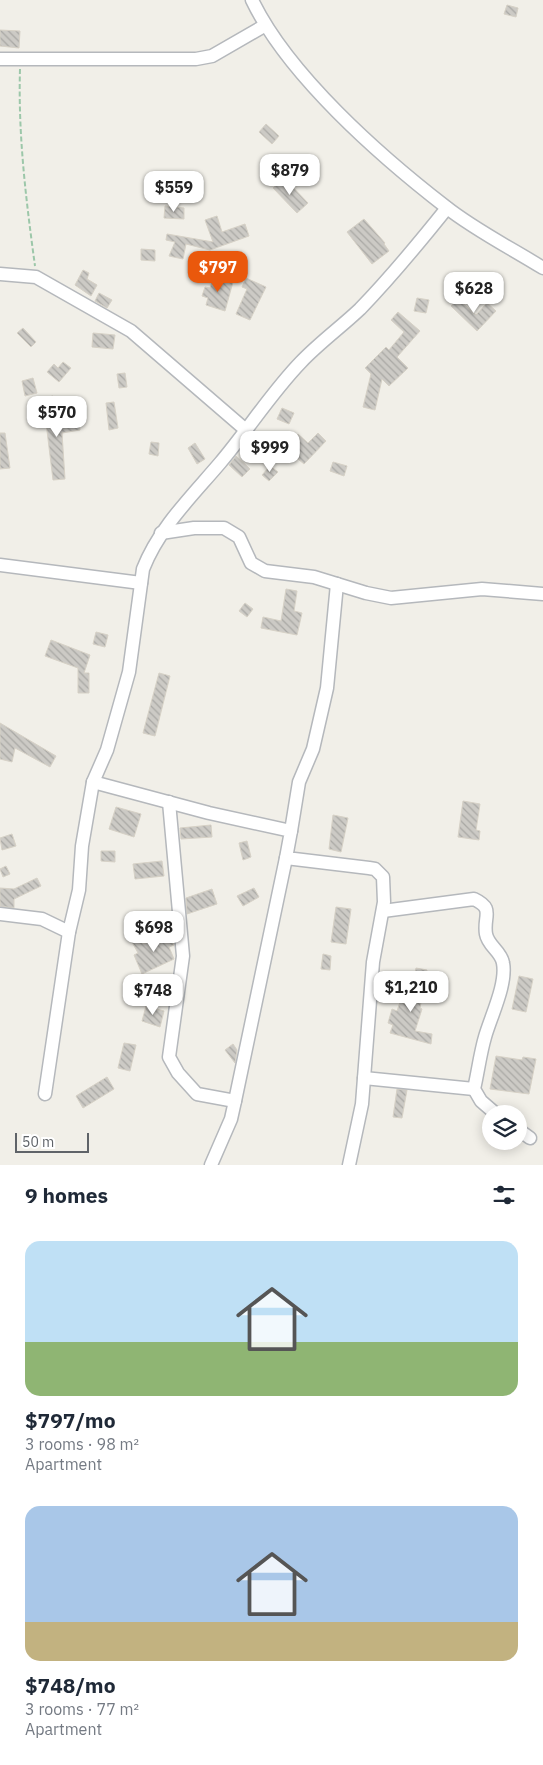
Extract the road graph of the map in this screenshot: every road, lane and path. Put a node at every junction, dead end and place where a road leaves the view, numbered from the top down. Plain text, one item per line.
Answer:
1 (252, 0) edge
2 (264, 26) junction
3 (21, 59) junction
4 (0, 60) edge
5 (447, 208) junction
6 (543, 268) edge
7 (0, 274) edge
8 (36, 278) junction
9 (247, 431) junction
10 (161, 533) junction
11 (0, 565) edge
12 (141, 583) junction
13 (337, 584) junction
14 (543, 594) edge
15 (93, 782) junction
16 (169, 802) junction
17 (291, 831) junction
18 (286, 858) junction
19 (383, 911) junction
20 (0, 914) edge
21 (69, 932) junction
22 (364, 1078) junction
23 (474, 1089) junction
24 (45, 1094) dead end
25 (235, 1101) junction
26 (486, 1105) edge
27 (527, 1136) edge
28 (530, 1138) dead end
29 (211, 1165) edge
30 (350, 1165) edge

1 - 2 street
2 - 3 street
2 - 5 street
3 - 4 street
3 - 8 path
5 - 6 street
5 - 9 street
7 - 8 street
8 - 9 street
9 - 10 street
10 - 12 street
10 - 13 street
11 - 12 street
12 - 15 street
13 - 14 street
13 - 17 street
15 - 16 street
15 - 21 street
16 - 17 street
16 - 25 street
17 - 18 street
18 - 19 street
18 - 25 street
19 - 22 street
19 - 23 street
20 - 21 street
21 - 24 street
22 - 23 street
22 - 30 street
23 - 26 street
25 - 29 street
27 - 28 street

